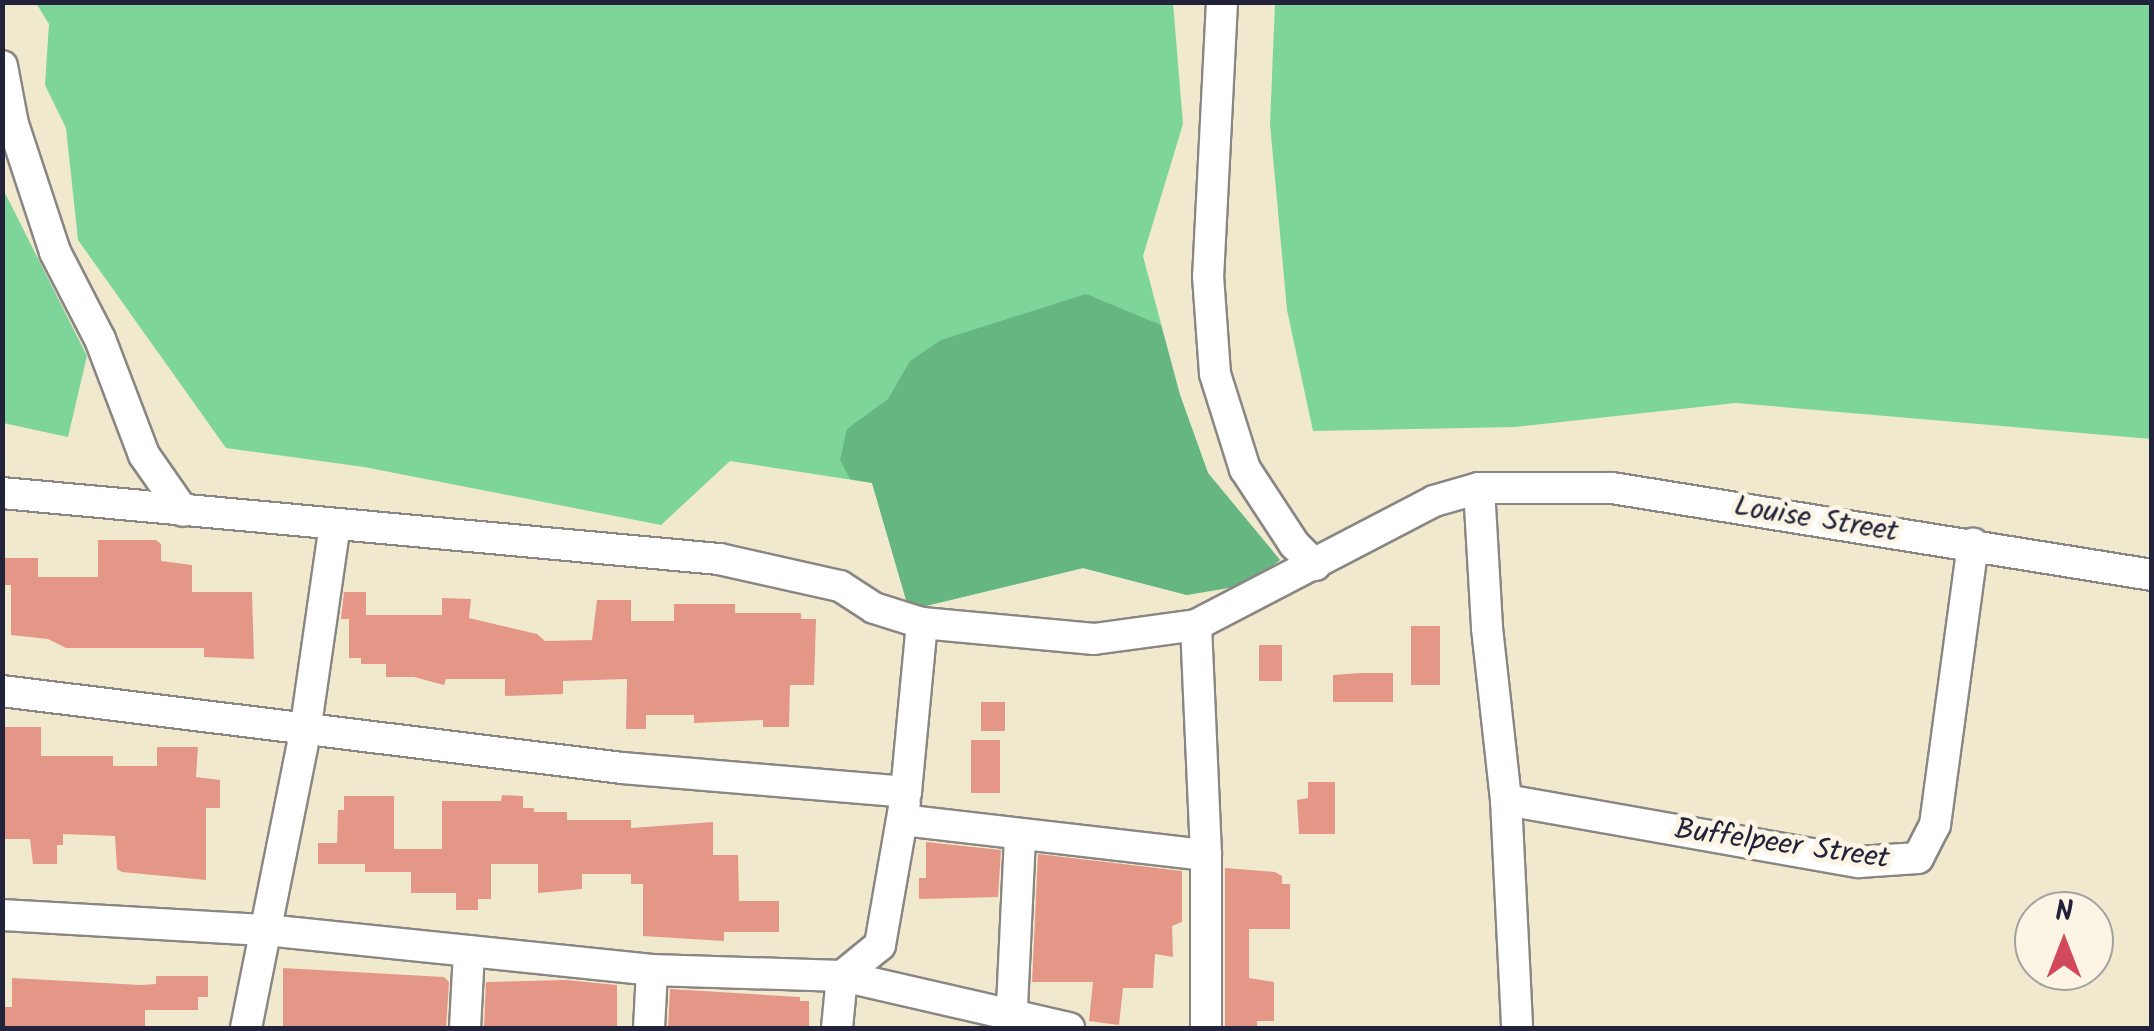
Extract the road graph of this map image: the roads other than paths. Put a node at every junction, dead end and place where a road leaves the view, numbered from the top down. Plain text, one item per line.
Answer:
1 (1222, 2) edge
2 (2, 66) edge
3 (1479, 488) junction
4 (2, 493) edge
5 (183, 511) junction
6 (335, 526) junction
7 (1973, 544) junction
8 (1315, 565) junction
9 (2152, 575) edge
10 (922, 622) junction
11 (1196, 625) junction
12 (2, 691) edge
13 (306, 732) junction
14 (1506, 800) junction
15 (904, 806) junction
16 (1020, 836) junction
17 (1206, 855) junction
18 (2, 915) edge
19 (266, 930) junction
20 (469, 952) junction
21 (652, 970) junction
22 (842, 976) junction
23 (1012, 1021) edge
24 (246, 1028) edge
25 (465, 1028) edge
26 (649, 1028) edge
27 (838, 1028) edge
28 (1068, 1028) edge
29 (1206, 1028) edge
30 (1517, 1028) edge

1 - 8 street
2 - 5 street
3 - 7 street, Louise Street
3 - 8 street, Louise Street
3 - 14 street
4 - 5 street, Louise Street
5 - 6 street, Louise Street
6 - 10 street, Louise Street
6 - 13 street
7 - 9 street, Louise Street
7 - 14 street, Buffelpeer Street
8 - 11 street, Louise Street
10 - 11 street, Louise Street
10 - 15 street
11 - 17 street
12 - 13 street
13 - 15 street
13 - 19 street
14 - 30 street
15 - 16 street
15 - 22 street
16 - 17 street
16 - 23 street
17 - 29 street
18 - 19 street
19 - 20 street
19 - 24 street
20 - 21 street
20 - 25 street
21 - 22 street
21 - 26 street
22 - 23 street
22 - 27 street
23 - 28 street

